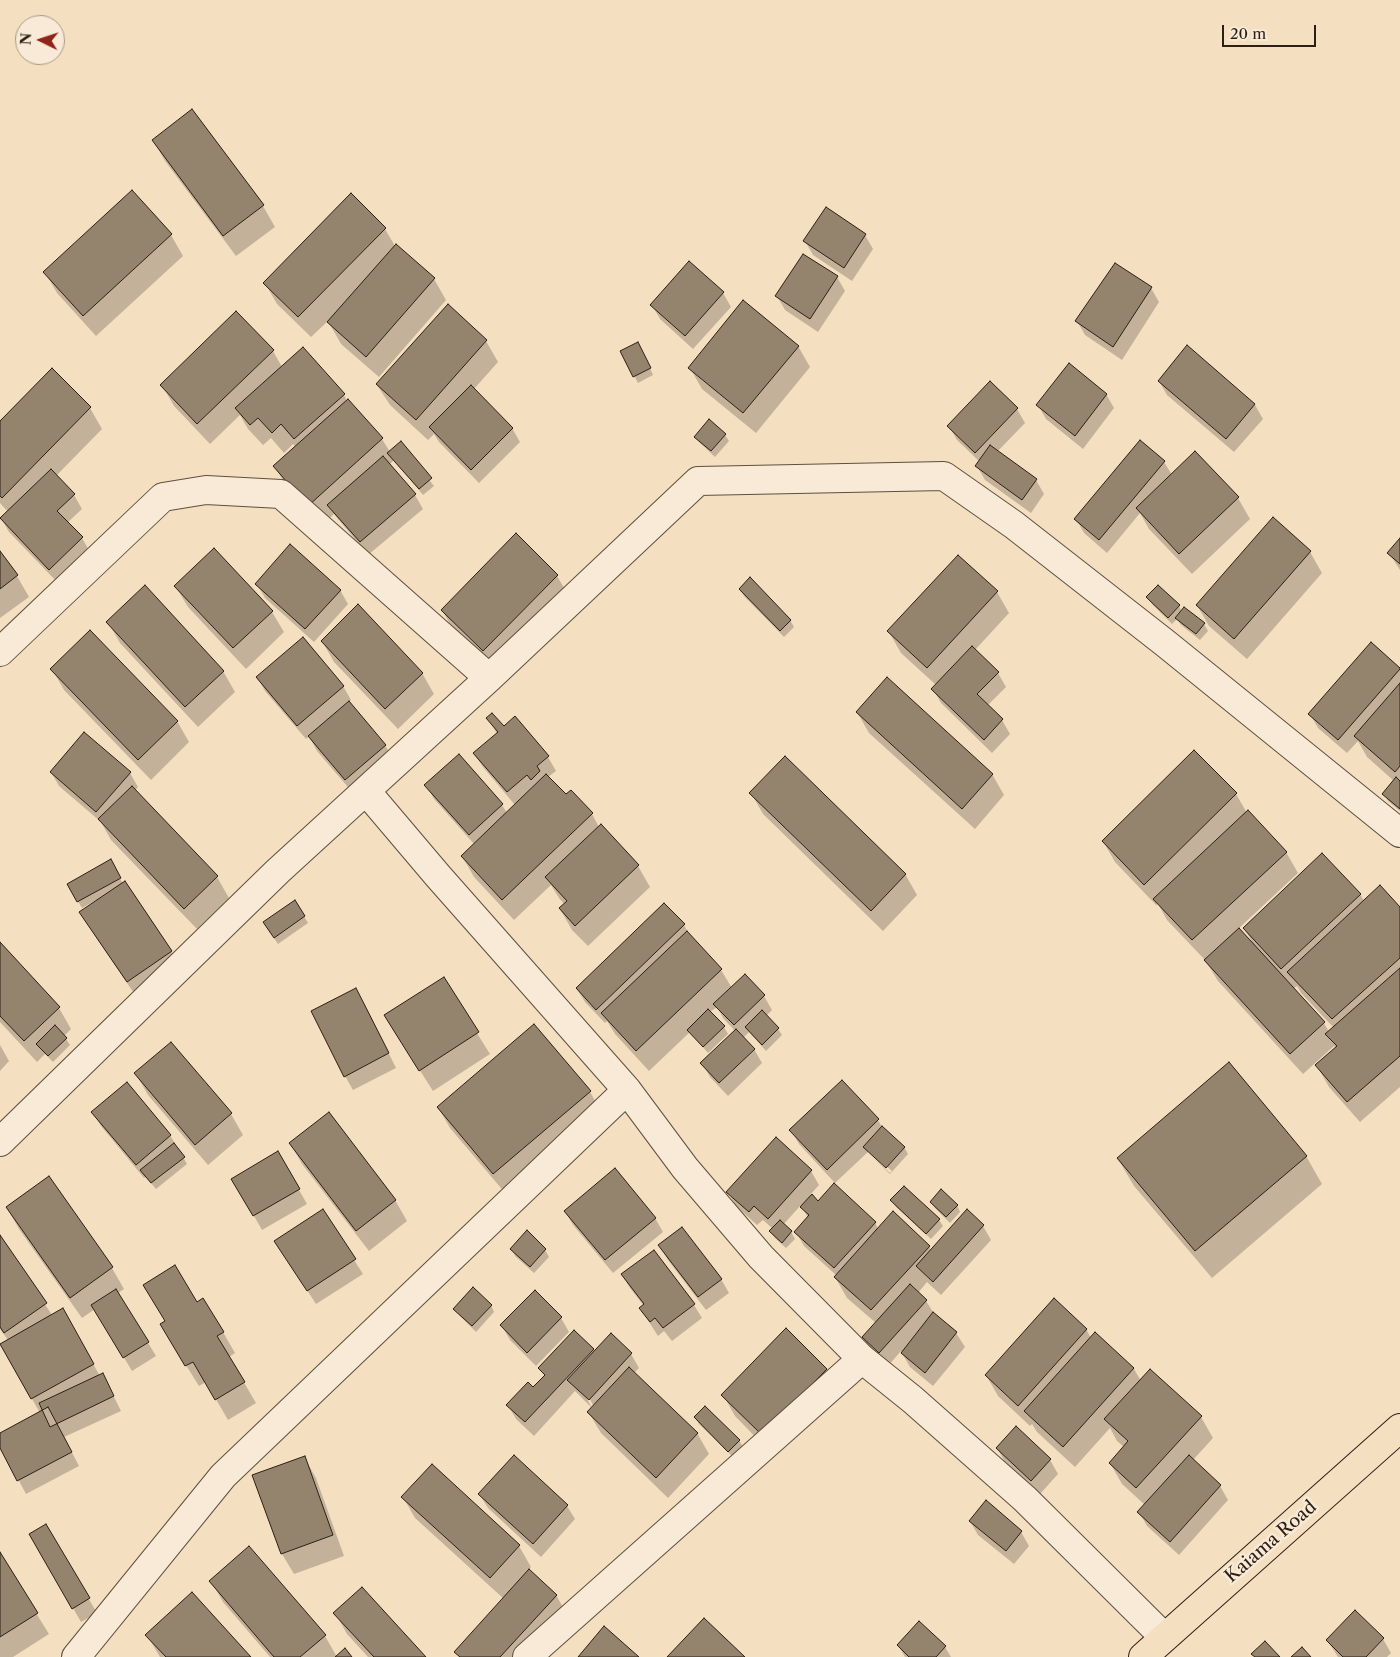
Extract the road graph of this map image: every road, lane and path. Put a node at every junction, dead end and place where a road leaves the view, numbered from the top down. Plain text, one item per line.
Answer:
1 (0, 652) edge
2 (489, 678) junction
3 (366, 791) junction
4 (1400, 833) edge
5 (627, 1090) junction
6 (0, 1142) edge
7 (862, 1359) junction
8 (1400, 1428) edge
9 (1164, 1637) junction
10 (76, 1657) edge
11 (527, 1657) edge
12 (1143, 1657) edge

1 - 2 street
2 - 3 street
2 - 4 street
3 - 5 street
3 - 6 street
5 - 7 street
5 - 10 street
7 - 9 street
7 - 11 street
8 - 9 highway, Kaiama Road
9 - 12 highway, Kaiama Road

